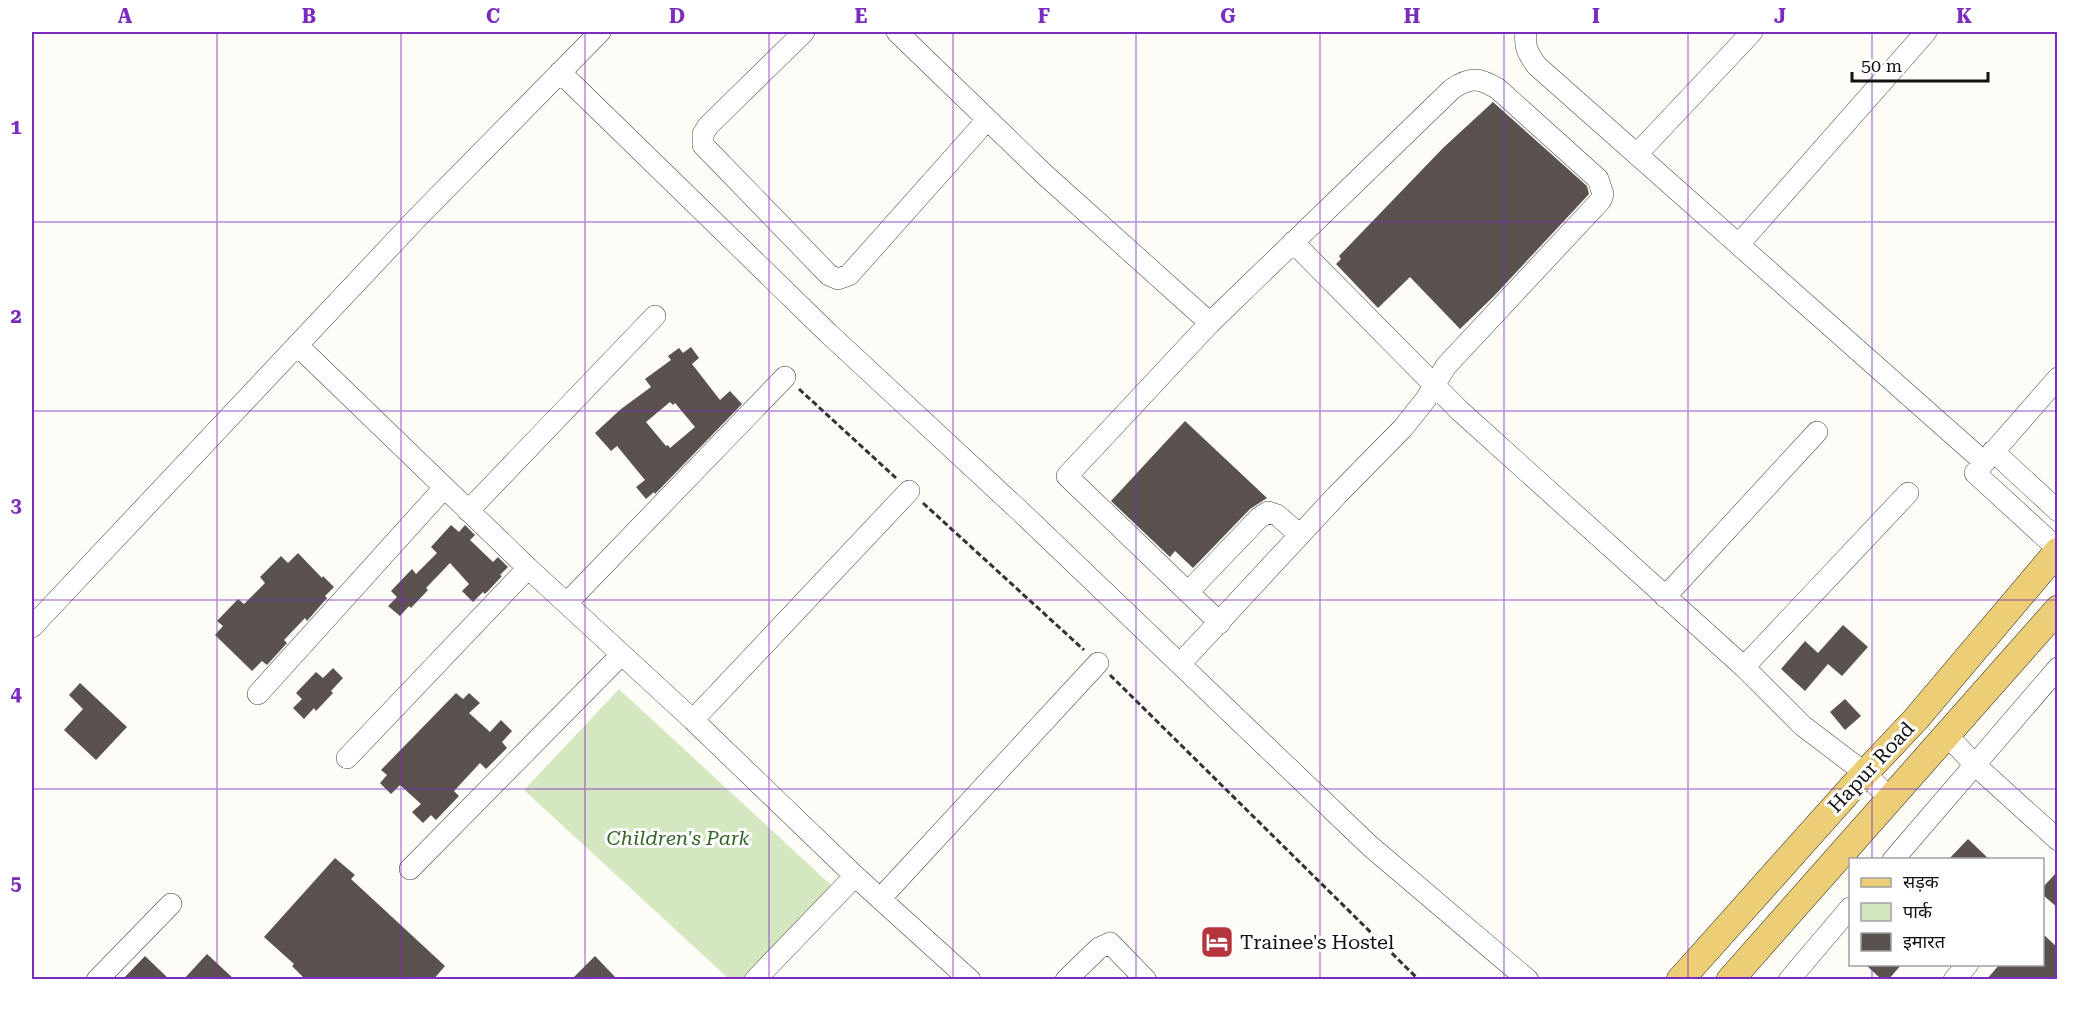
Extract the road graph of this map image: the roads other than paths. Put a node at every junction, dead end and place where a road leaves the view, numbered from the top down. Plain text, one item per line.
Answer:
1 (600, 32) edge
2 (804, 32) edge
3 (897, 32) edge
4 (1526, 32) edge
5 (1752, 32) edge
6 (1926, 32) edge
7 (560, 72) junction
8 (987, 120) junction
9 (1638, 153) junction
10 (1293, 242) junction
11 (1739, 244) junction
12 (655, 316) dead end
13 (1210, 323) junction
14 (297, 345) junction
15 (785, 377) dead end
16 (2058, 378) edge
17 (1434, 383) junction
18 (1817, 432) dead end
19 (1989, 456) junction
20 (444, 488) junction
21 (909, 491) dead end
22 (1908, 493) dead end
23 (468, 511) junction
24 (2058, 511) edge
25 (1300, 535) junction
26 (2058, 550) edge
27 (528, 568) junction
28 (1188, 592) junction
29 (1665, 597) junction
30 (567, 603) junction
31 (2058, 609) edge
32 (1220, 623) junction
33 (32, 627) edge
34 (621, 655) junction
35 (1098, 663) dead end
36 (1180, 664) junction
37 (1744, 667) junction
38 (2058, 668) edge
39 (258, 694) dead end
40 (693, 720) junction
41 (1947, 735) junction
42 (347, 758) dead end
43 (1975, 765) junction
44 (1865, 773) junction
45 (1890, 799) junction
46 (2058, 840) edge
47 (1895, 858) edge
48 (410, 869) dead end
49 (855, 876) junction
50 (880, 899) junction
51 (171, 904) dead end
52 (1849, 910) edge
53 (1966, 966) edge
54 (97, 980) edge
55 (754, 980) edge
56 (970, 980) edge
57 (1066, 980) edge
58 (1146, 980) edge
59 (1528, 980) edge
60 (1680, 980) edge
61 (1730, 980) edge
62 (1789, 980) edge
63 (1954, 980) edge

1 - 7 street
2 - 8 street
3 - 8 street
4 - 9 street
5 - 9 street
6 - 11 street
7 - 14 street
7 - 36 street
8 - 13 street
9 - 11 street
10 - 13 street
10 - 17 street
10 - 17 street
11 - 19 street
12 - 23 street
13 - 28 street
14 - 20 street
14 - 33 street
15 - 30 street
16 - 19 street
17 - 25 street
17 - 29 street
18 - 29 street
19 - 24 street
19 - 26 street
20 - 23 street
20 - 39 street
21 - 40 street
22 - 37 street
23 - 27 street
25 - 28 street
25 - 32 street
26 - 44 main road, Hapur Road
27 - 30 street
27 - 42 street
28 - 32 street
29 - 37 street
30 - 34 street
31 - 41 main road, Hapur Road
32 - 36 street
34 - 40 street
34 - 48 street
35 - 50 street
36 - 59 street
37 - 44 street
38 - 43 street
40 - 49 street
41 - 43 street
41 - 45 main road, Hapur Road
43 - 46 street
43 - 47 street
44 - 45 street
44 - 60 main road, Hapur Road
45 - 61 main road, Hapur Road
49 - 50 street
49 - 55 street
50 - 56 street
51 - 54 street
52 - 62 street
53 - 63 street
57 - 58 street

